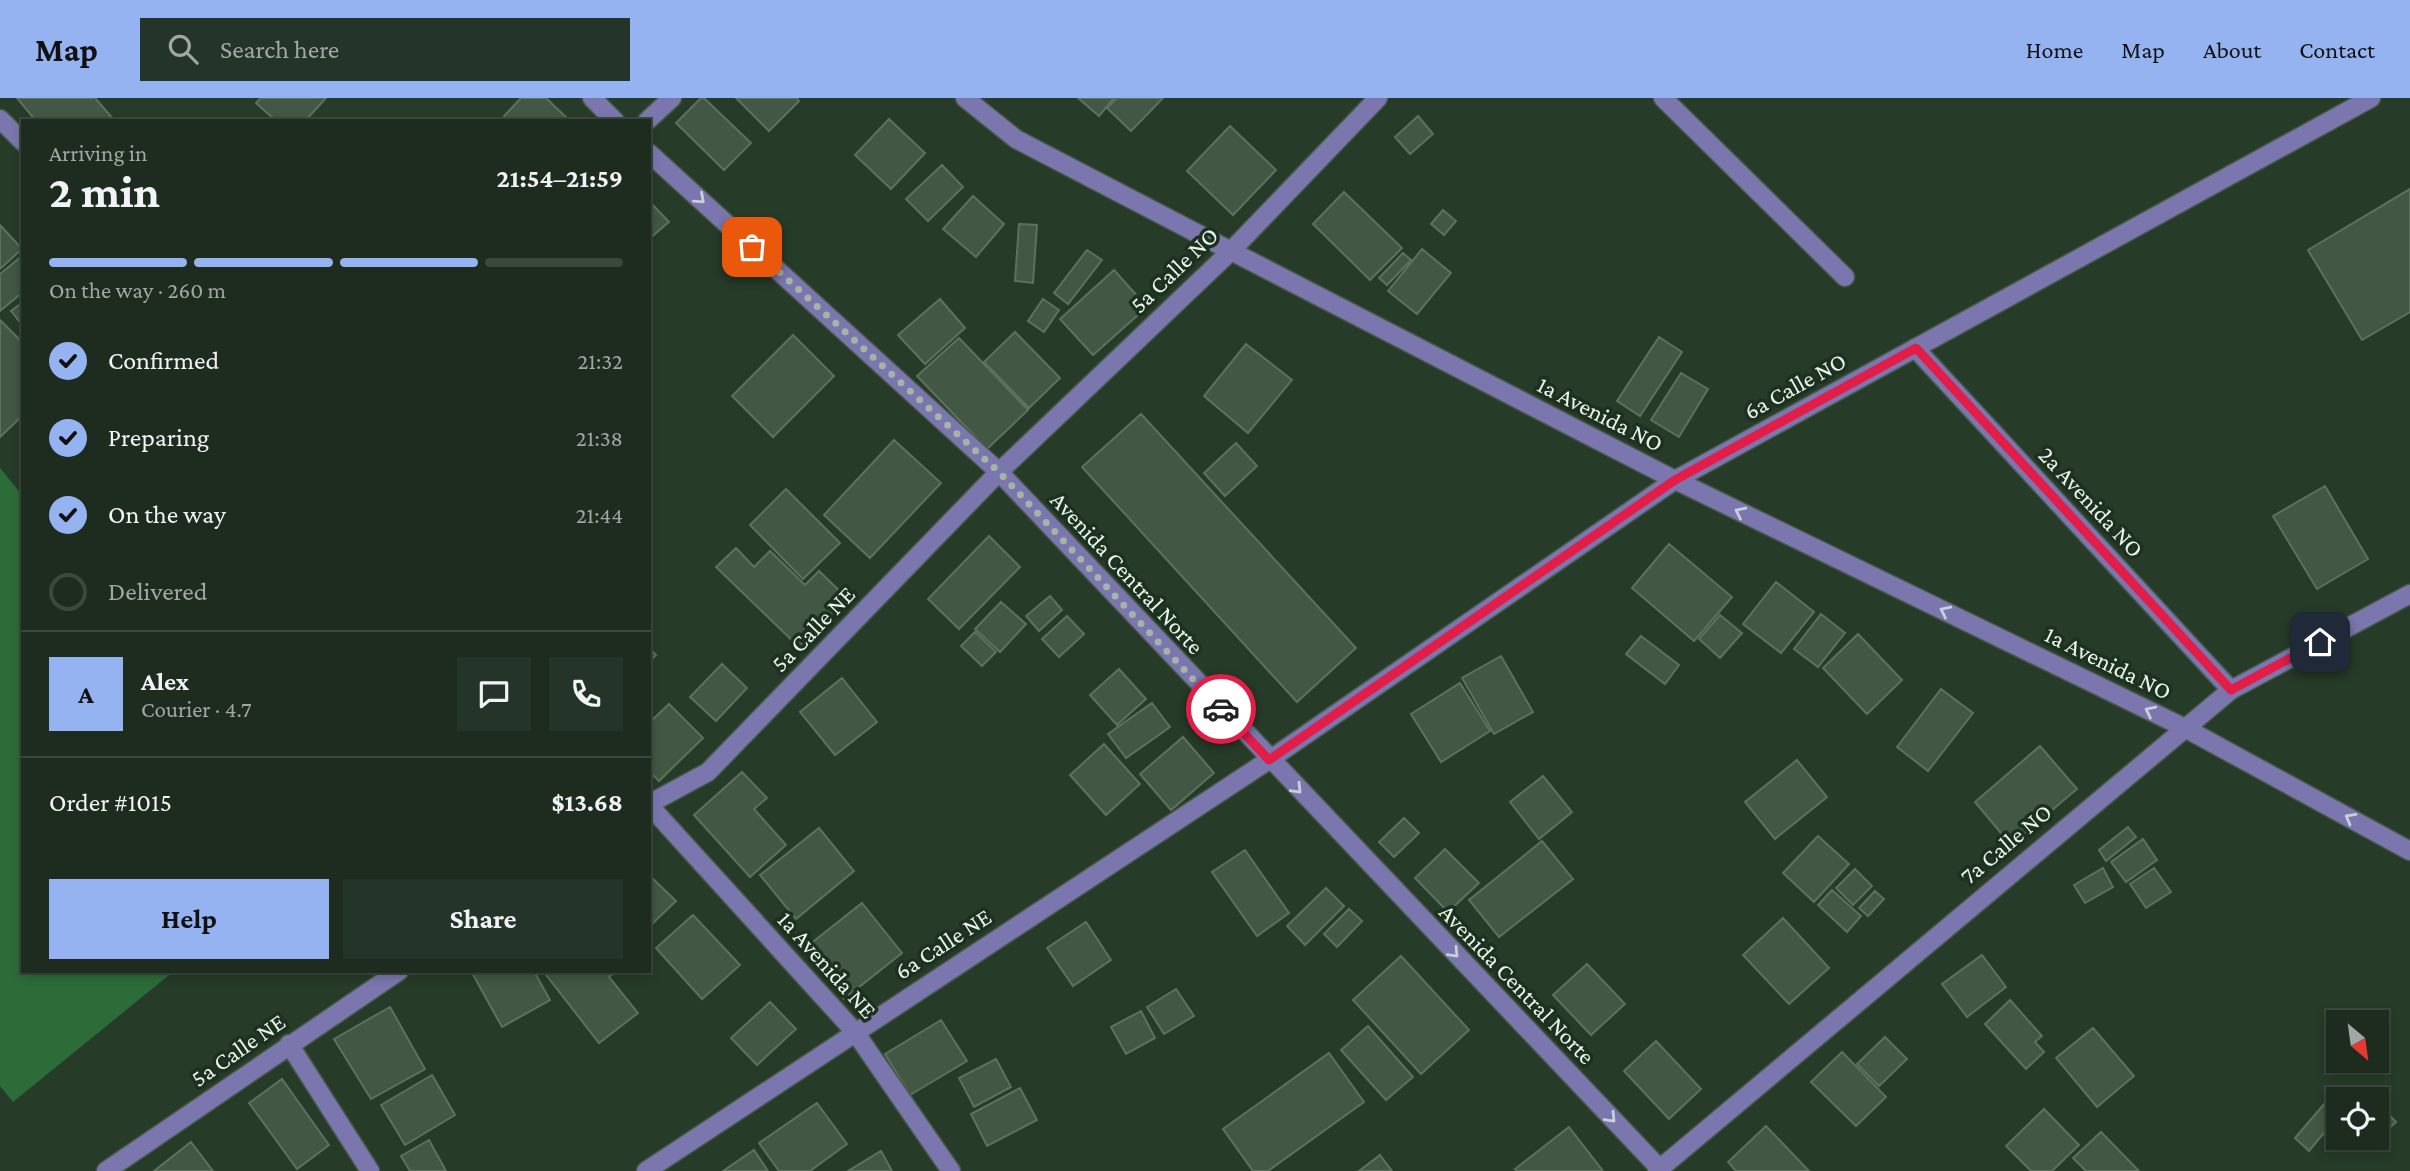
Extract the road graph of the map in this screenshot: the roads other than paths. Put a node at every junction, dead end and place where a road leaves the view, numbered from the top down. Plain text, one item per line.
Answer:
1 (592, 98) edge
2 (672, 98) edge
3 (965, 98) edge
4 (1378, 98) edge
5 (1663, 98) edge
6 (2371, 98) edge
7 (0, 118) edge
8 (613, 119) edge
9 (649, 119) edge
10 (21, 140) edge
11 (651, 155) edge
12 (1231, 251) junction
13 (1846, 276) dead end
14 (1916, 348) junction
15 (999, 472) junction
16 (1675, 480) junction
17 (2410, 593) edge
18 (2231, 690) junction
19 (2183, 727) junction
20 (1269, 760) junction
21 (651, 804) edge
22 (651, 807) edge
23 (2410, 851) edge
24 (396, 973) edge
25 (855, 1032) junction
26 (289, 1044) junction
27 (1659, 1170) edge
28 (106, 1171) edge
29 (370, 1171) edge
30 (646, 1171) edge
31 (951, 1171) edge

1 - 8 street
2 - 9 street
3 - 12 street, 1a Avenida NO
4 - 12 street, 5a Calle NO
5 - 13 street
6 - 14 street, 6a Calle NO
7 - 10 street
11 -> 15 street, Avenida Central Norte
12 - 15 street, 5a Calle NO
12 - 16 street, 1a Avenida NO
14 - 16 street, 6a Calle NO
14 - 18 street, 2a Avenida NO
15 - 20 street, Avenida Central Norte
15 - 21 street, 5a Calle NE
19 -> 16 street, 1a Avenida NO
16 - 20 street, 6a Calle NO
17 - 18 street, 7a Calle NO
18 - 19 street, 7a Calle NO
23 -> 19 street, 1a Avenida NO
19 - 27 street, 7a Calle NO
20 - 25 street, 6a Calle NE
20 -> 27 street, Avenida Central Norte
22 - 25 street, 1a Avenida NE
24 - 26 street, 5a Calle NE
25 - 30 street, 6a Calle NE
25 - 31 street, 1a Avenida NE
26 - 28 street, 5a Calle NE
26 - 29 street

